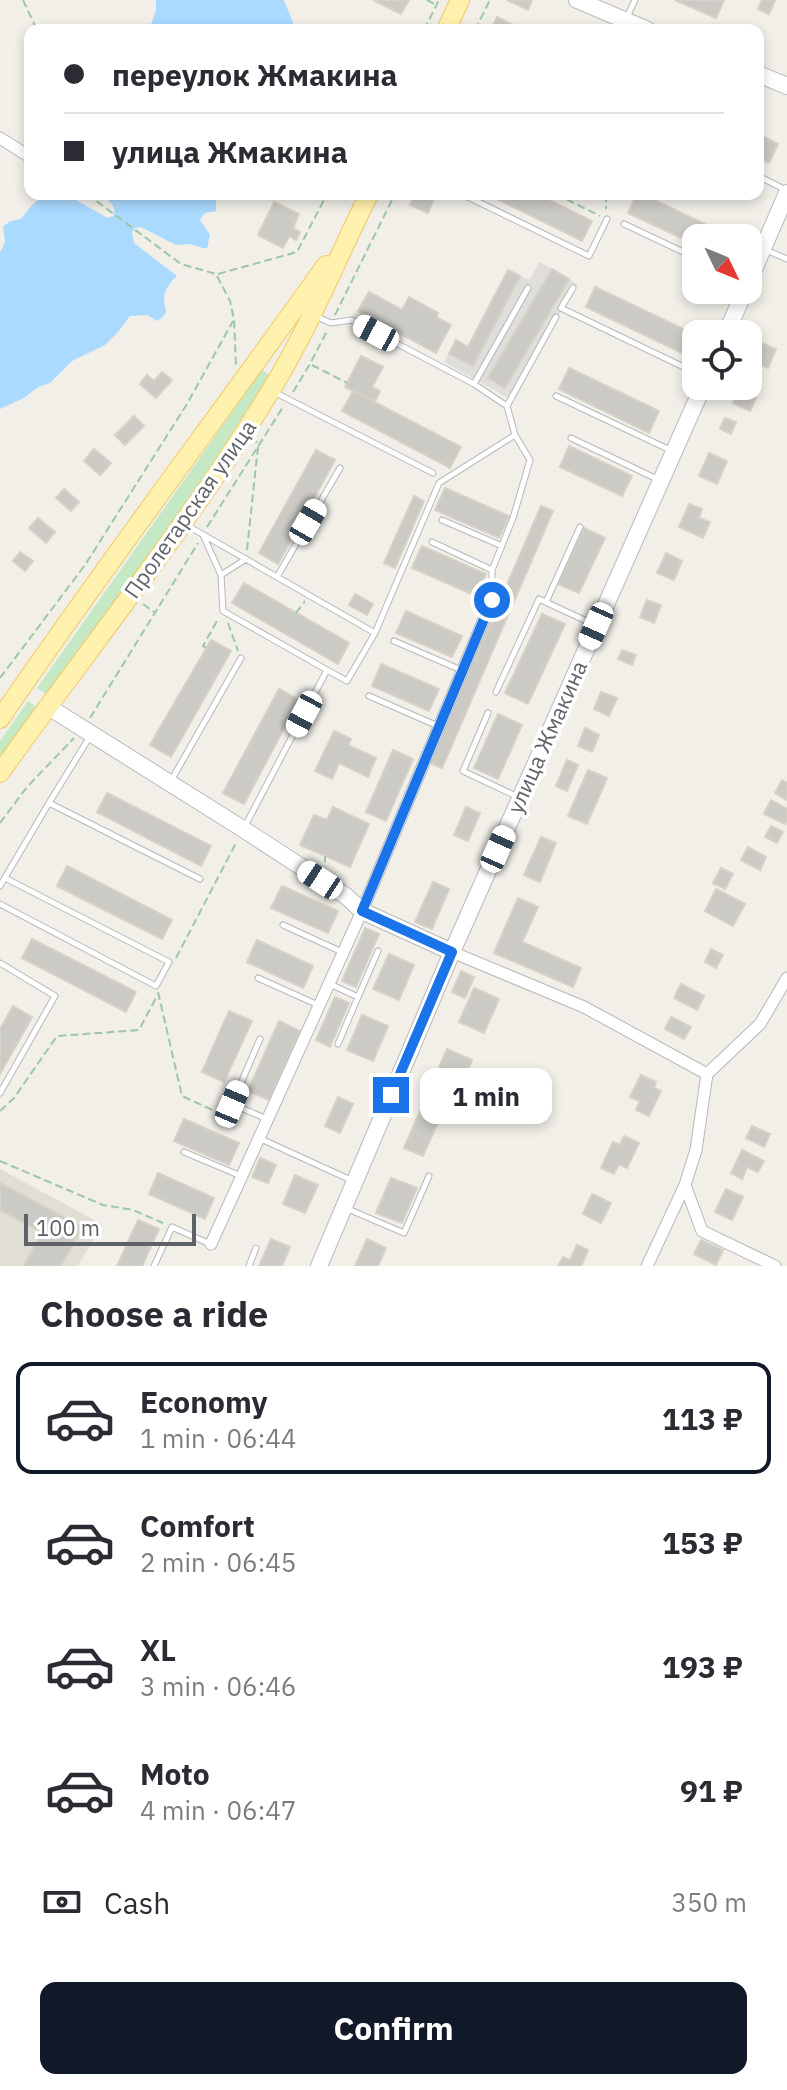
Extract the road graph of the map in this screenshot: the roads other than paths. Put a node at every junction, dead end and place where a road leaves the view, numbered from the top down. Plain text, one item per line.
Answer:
1 (460, 0) edge
2 (577, 0) edge
3 (635, 0) edge
4 (626, 20) junction
5 (449, 24) edge
6 (635, 24) edge
7 (764, 76) edge
8 (787, 86) edge
9 (0, 138) edge
10 (24, 153) edge
11 (764, 179) edge
12 (787, 192) edge
13 (366, 200) edge
14 (474, 200) edge
15 (607, 219) road end
16 (624, 224) dead end
17 (353, 227) junction
18 (763, 249) joint
19 (682, 251) edge
20 (787, 259) edge
21 (528, 288) dead end
22 (573, 288) dead end
23 (312, 315) junction
24 (556, 317) dead end
25 (262, 356) junction
26 (682, 366) edge
27 (282, 370) junction
28 (474, 384) junction
29 (271, 390) junction
30 (556, 396) dead end
31 (697, 400) edge
32 (507, 406) junction
33 (515, 435) junction
34 (571, 438) dead end
35 (675, 452) junction
36 (340, 468) dead end
37 (433, 473) dead end
38 (662, 482) junction
39 (442, 520) dead end
40 (184, 523) junction
41 (580, 527) dead end
42 (203, 535) junction
43 (432, 542) dead end
44 (502, 546) junction
45 (246, 559) junction
46 (492, 570) junction
47 (221, 575) junction
48 (277, 577) junction
49 (492, 600) joint
50 (546, 602) junction
51 (596, 626) junction
52 (375, 633) junction
53 (394, 641) dead end
54 (241, 658) road end
55 (327, 670) junction
56 (462, 671) junction
57 (22, 687) junction
58 (496, 692) dead end
59 (369, 696) dead end
60 (47, 706) junction
61 (488, 713) dead end
62 (0, 719) edge
63 (439, 726) junction
64 (88, 731) junction
65 (0, 773) edge
66 (170, 783) junction
67 (521, 798) junction
68 (49, 803) junction
69 (243, 829) junction
70 (5, 878) junction
71 (200, 879) dead end
72 (0, 886) edge
73 (0, 904) edge
74 (362, 911) junction
75 (283, 925) dead end
76 (378, 951) dead end
77 (452, 952) junction
78 (343, 953) junction
79 (0, 963) edge
80 (258, 978) dead end
81 (787, 978) edge
82 (329, 984) junction
83 (358, 997) junction
84 (319, 1005) junction
85 (260, 1039) dead end
86 (338, 1044) dead end
87 (707, 1074) junction
88 (0, 1093) edge
89 (268, 1119) junction
90 (259, 1138) junction
91 (184, 1152) dead end
92 (429, 1176) dead end
93 (241, 1177) junction
94 (354, 1181) junction
95 (685, 1185) junction
96 (343, 1207) junction
97 (211, 1244) joint
98 (256, 1248) dead end
99 (154, 1266) edge
100 (249, 1266) edge
101 (319, 1266) edge
102 (647, 1266) edge
103 (775, 1266) edge

1 - 5 main road
2 - 4 street
3 - 4 lane
4 - 6 street
7 - 8 street
9 - 10 street
11 - 12 lane
12 - 18 street
13 - 17 main road, Пролетарская улица
14 - 15 lane
16 - 19 lane
17 - 23 main road, Пролетарская улица
17 - 25 main road, Пролетарская улица
18 - 20 lane
21 - 28 lane
22 - 26 lane
23 - 27 main road, Пролетарская улица
23 - 28 lane
24 - 32 lane
25 - 27 main road
25 - 57 main road, Пролетарская улица
27 - 29 main road, Пролетарская улица
28 - 32 lane
29 - 37 lane
29 - 40 main road, Пролетарская улица
30 - 35 lane
31 - 35 street, улица Жмакина
32 - 33 lane
33 - 44 lane
33 - 52 lane
34 - 38 lane
35 - 38 street, улица Жмакина
36 - 48 lane
38 - 51 street, улица Жмакина
39 - 44 lane
40 - 42 lane
40 - 60 main road, Пролетарская улица
41 - 50 lane
42 - 45 lane
42 - 47 lane
43 - 46 lane
44 - 46 lane
45 - 47 lane
45 - 48 lane
46 - 49 lane
47 - 55 lane
48 - 52 lane
49 - 56 street
50 - 51 lane
50 - 58 lane
51 - 67 street, улица Жмакина
52 - 55 lane
53 - 56 lane
54 - 66 lane
55 - 69 lane
56 - 63 street
57 - 60 main road
57 - 62 main road, Пролетарская улица
59 - 63 lane
60 - 64 street
60 - 65 main road, Пролетарская улица
61 - 67 lane
63 - 74 street
64 - 66 street
64 - 68 lane
66 - 69 street
67 - 77 street, улица Жмакина
68 - 70 lane
68 - 71 lane
69 - 74 street
70 - 72 lane
70 - 73 lane
74 - 77 street
74 - 78 street
75 - 78 lane
76 - 83 lane
77 - 87 street
77 - 94 street, улица Жмакина
78 - 82 street
79 - 88 lane
80 - 84 lane
81 - 87 street
82 - 83 lane
82 - 84 street
83 - 86 lane
84 - 89 street
85 - 89 lane
87 - 95 street
89 - 90 street
90 - 93 street
90 - 94 lane
91 - 93 lane
92 - 96 lane
93 - 97 street
94 - 96 street, улица Жмакина
95 - 102 street
95 - 103 street
96 - 101 street, улица Жмакина
97 - 99 lane
98 - 100 lane

